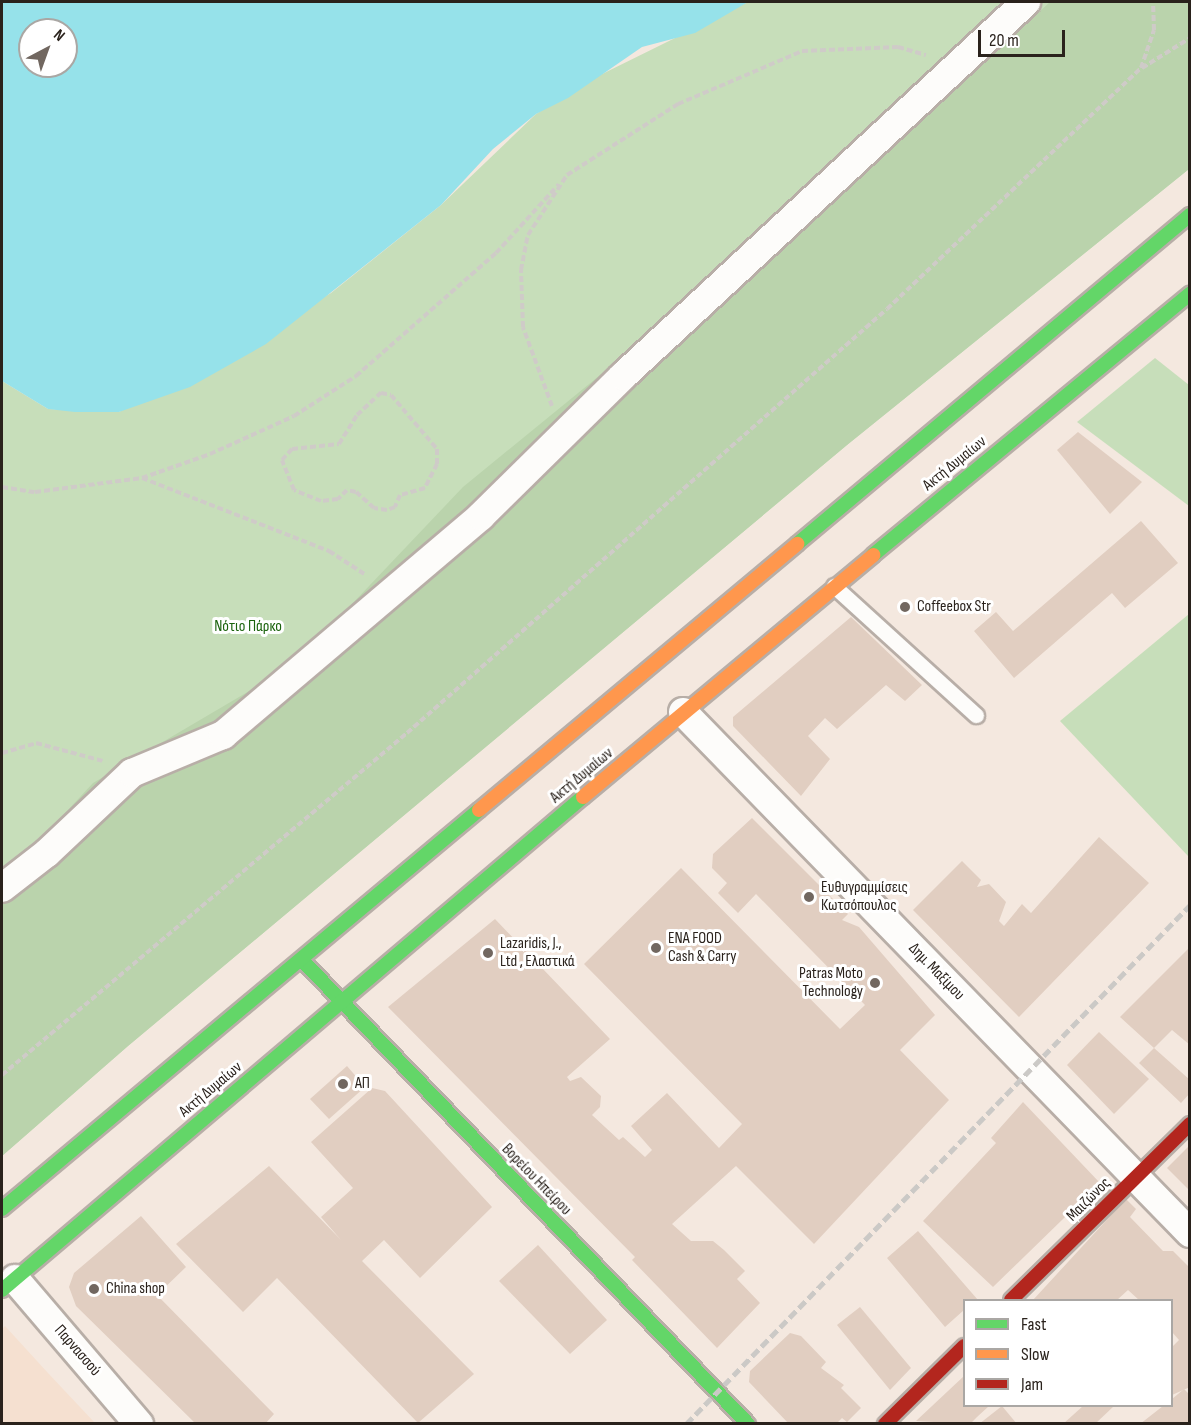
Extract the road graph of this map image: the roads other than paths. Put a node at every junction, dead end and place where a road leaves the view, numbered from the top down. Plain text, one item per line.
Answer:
1 (1026, 2) edge
2 (1190, 215) edge
3 (1190, 294) edge
4 (834, 586) junction
5 (682, 712) junction
6 (976, 715) dead end
7 (2, 888) edge
8 (301, 959) junction
9 (341, 1002) junction
10 (1190, 1124) edge
11 (1135, 1178) junction
12 (2, 1209) edge
13 (1190, 1233) edge
14 (8, 1284) edge
15 (1018, 1298) edge
16 (963, 1347) edge
17 (898, 1411) junction
18 (139, 1424) edge
19 (748, 1424) edge
20 (885, 1424) edge
21 (908, 1424) edge

1 - 7 street
2 - 8 main road
3 - 4 main road, Ακτή Δυμαίων
4 - 5 main road, Ακτή Δυμαίων
4 - 6 lane
5 - 9 main road, Ακτή Δυμαίων
5 - 11 street, Δημ. Μαξίμου
8 - 9 main road, Βορείου Ηπείρου
8 - 12 main road
9 - 14 main road, Ακτή Δυμαίων
9 - 19 main road, Βορείου Ηπείρου
10 - 11 main road, Μαιζώνος
11 - 13 street, Δημ. Μαξίμου
11 - 15 main road, Μαιζώνος
14 - 18 street, Παρνασσού
16 - 17 main road
17 - 20 main road
17 - 21 lane

